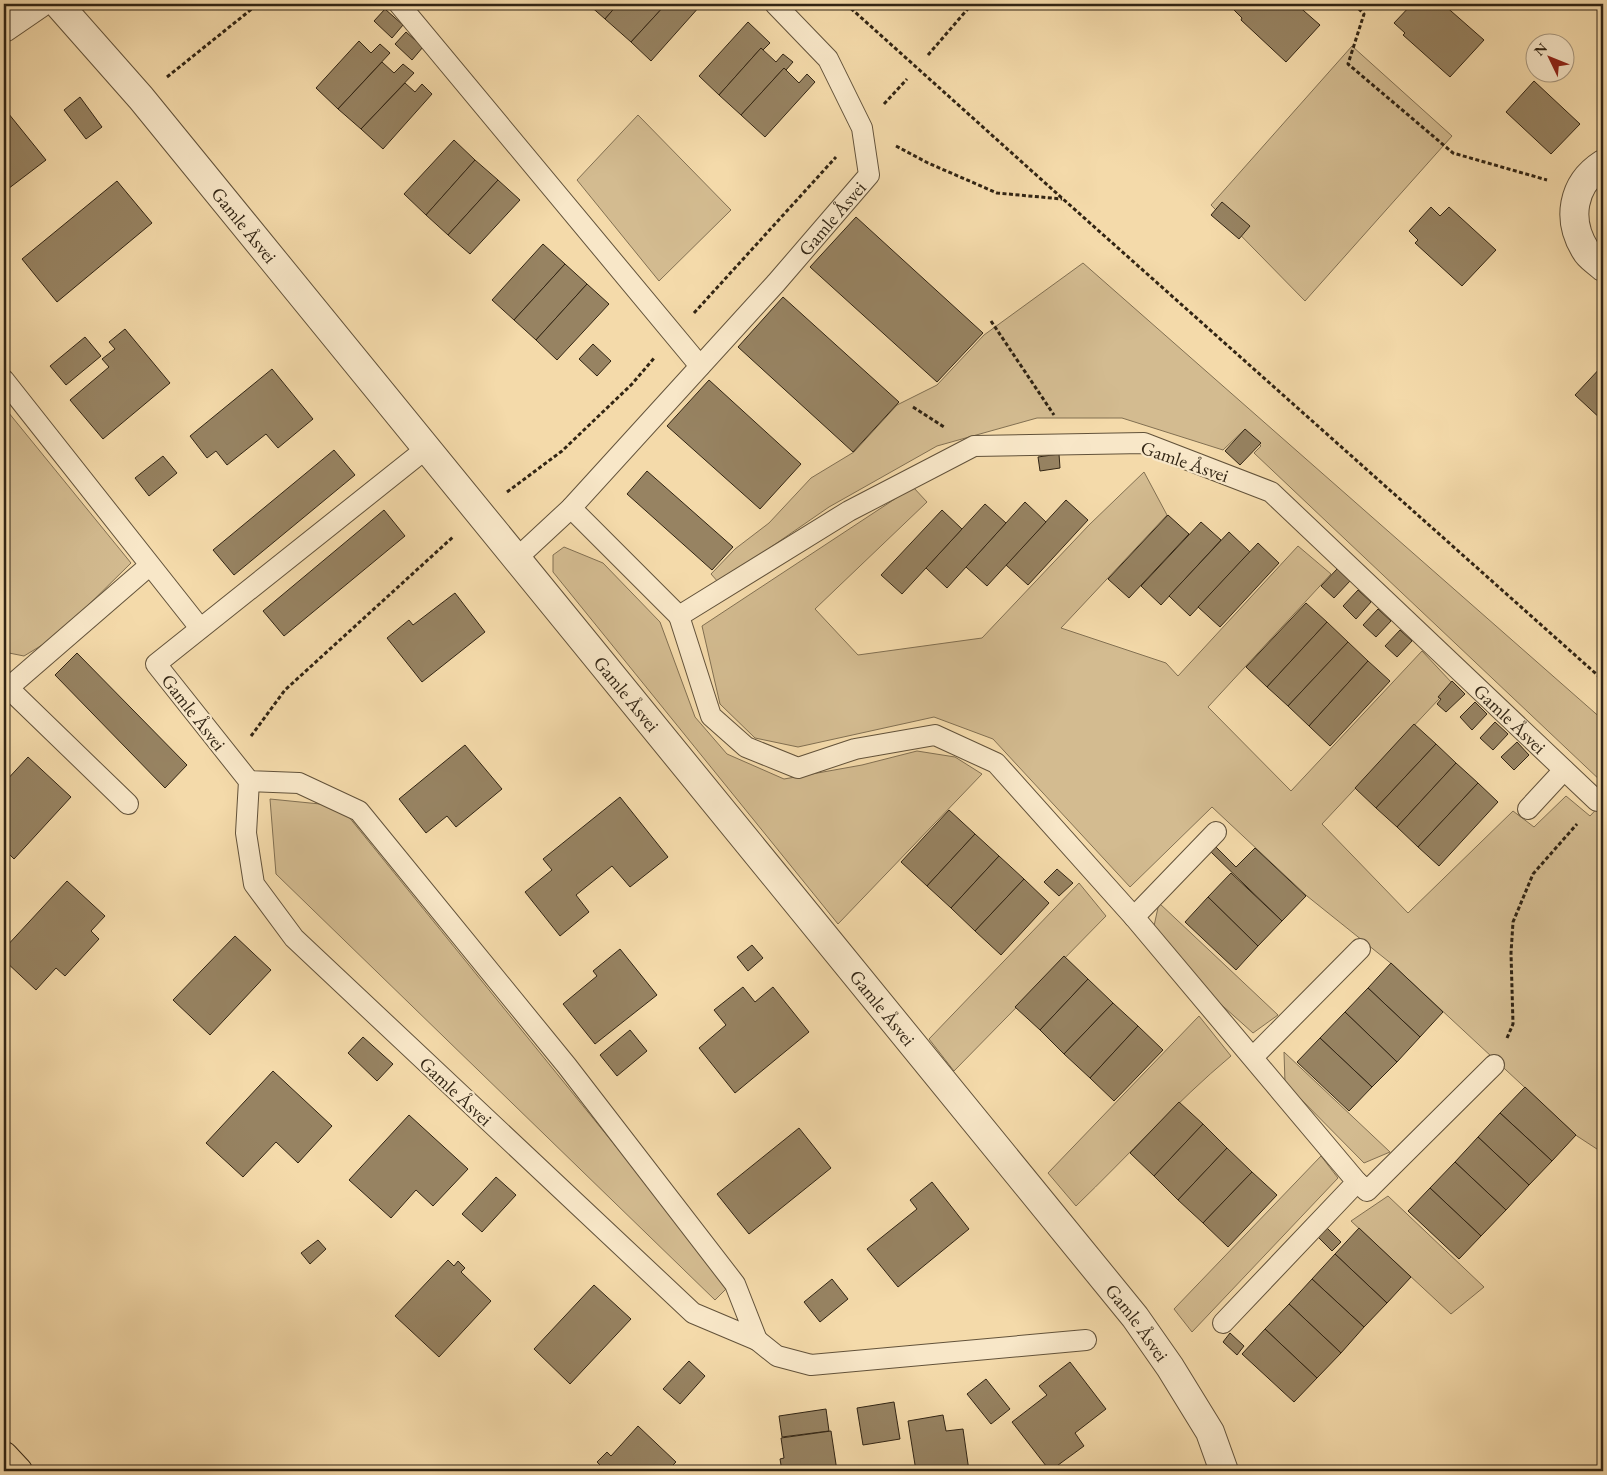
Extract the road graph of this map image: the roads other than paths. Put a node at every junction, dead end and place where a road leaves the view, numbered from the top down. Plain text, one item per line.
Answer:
1 (39, 4) edge
2 (58, 4) edge
3 (399, 4) edge
4 (775, 4) edge
5 (4, 28) edge
6 (1603, 164) edge
7 (1603, 267) edge
8 (700, 366) junction
9 (4, 380) edge
10 (427, 448) junction
11 (571, 508) junction
12 (516, 559) junction
13 (150, 566) junction
14 (679, 616) junction
15 (200, 628) junction
16 (6, 686) edge
17 (1564, 770) junction
18 (249, 781) junction
19 (1597, 801) road end
20 (128, 804) dead end
21 (1528, 808) dead end
22 (1216, 832) dead end
23 (1134, 917) junction
24 (1360, 949) dead end
25 (1253, 1057) junction
26 (1494, 1065) road end
27 (1357, 1182) junction
28 (1223, 1323) dead end
29 (757, 1340) junction
30 (1086, 1340) dead end
31 (4, 1456) edge
32 (18, 1471) edge
33 (1224, 1471) edge

1 - 5 street
2 - 10 street, Gamle Åsvei
3 - 8 lane
4 - 8 lane, Gamle Åsvei
6 - 7 street
8 - 11 lane, Gamle Åsvei
9 - 13 lane
10 - 12 street, Gamle Åsvei
10 - 15 lane, Gamle Åsvei
11 - 12 lane, Gamle Åsvei
11 - 14 lane
12 - 33 street, Gamle Åsvei
13 - 15 lane
13 - 16 lane
14 - 17 lane, Gamle Åsvei
14 - 23 lane
15 - 18 lane, Gamle Åsvei
16 - 20 lane
17 - 19 lane, Gamle Åsvei
17 - 21 lane
18 - 29 lane, Gamle Åsvei
18 - 29 lane, Gamle Åsvei
22 - 23 lane
23 - 25 lane
24 - 25 lane
25 - 27 lane
26 - 27 lane
27 - 28 lane
29 - 30 lane, Gamle Åsvei
31 - 32 main road

